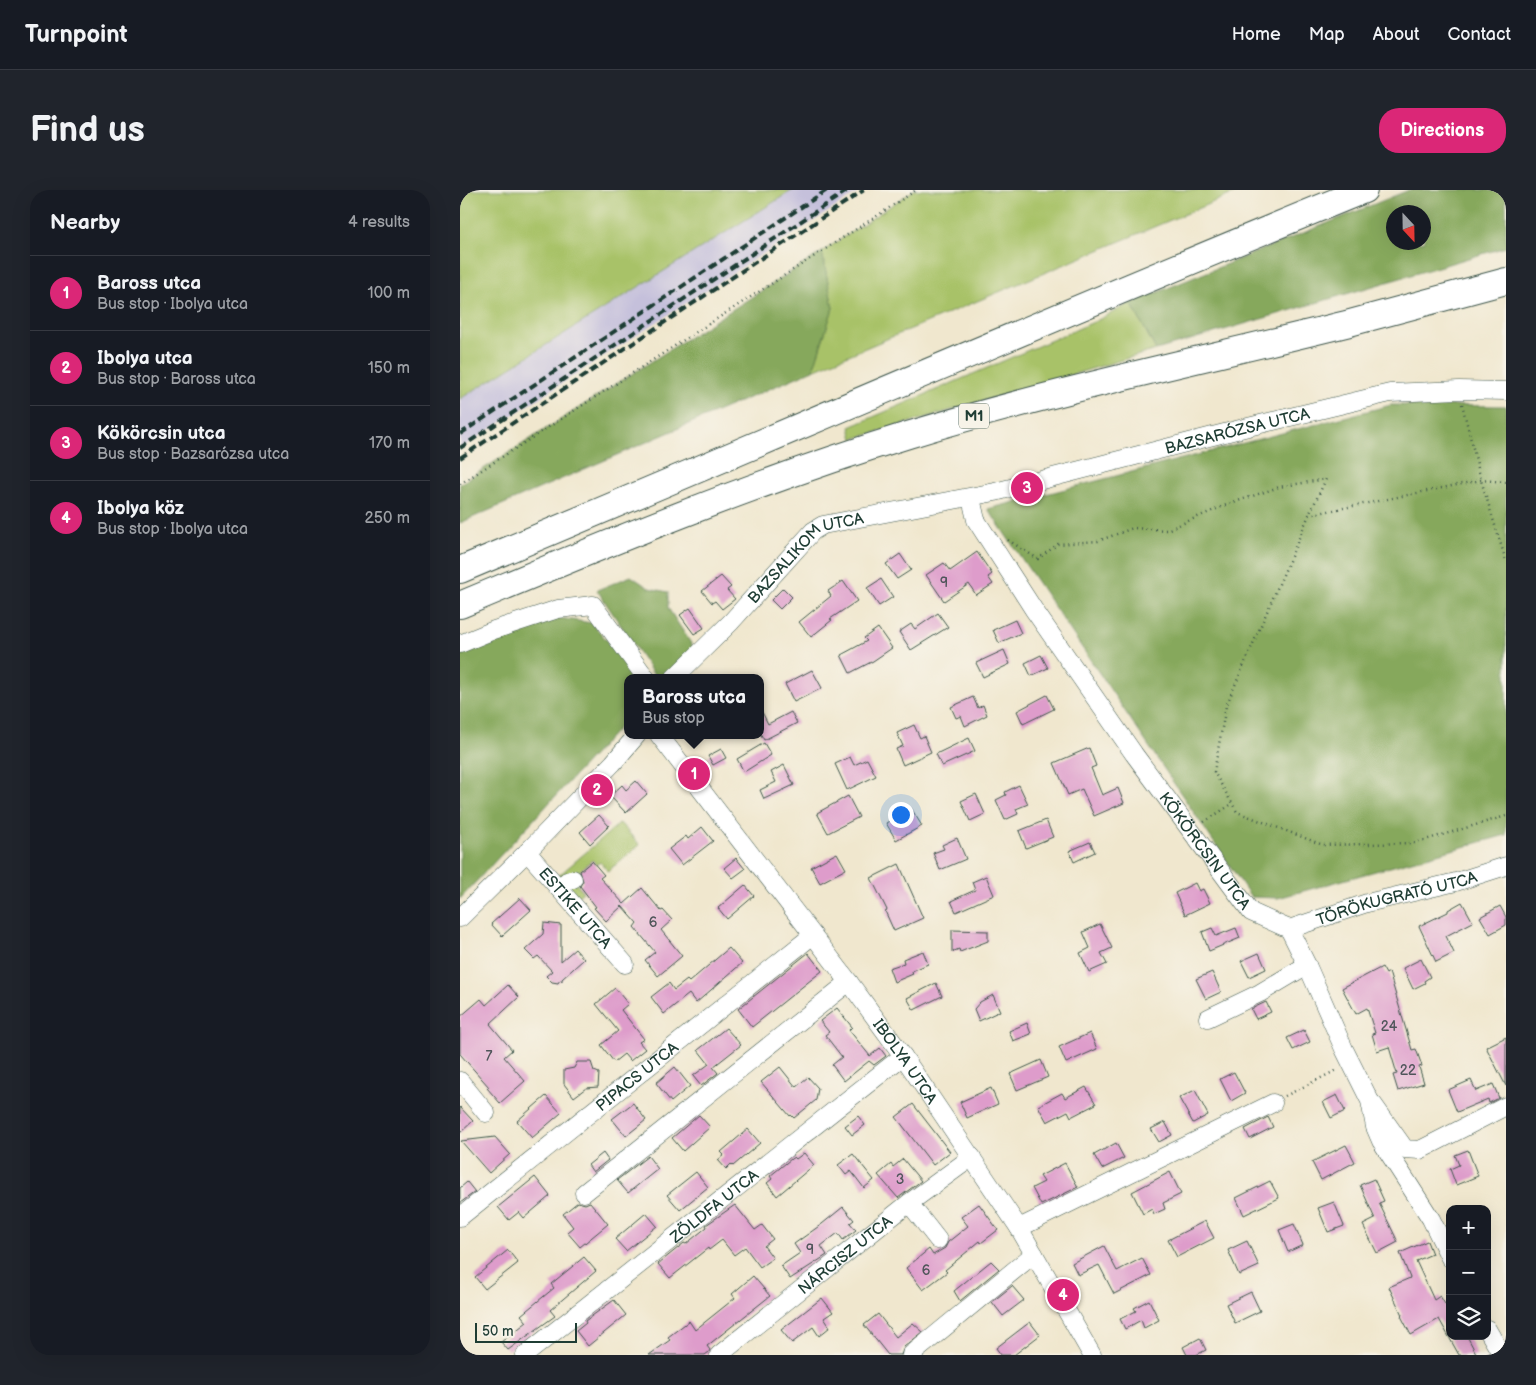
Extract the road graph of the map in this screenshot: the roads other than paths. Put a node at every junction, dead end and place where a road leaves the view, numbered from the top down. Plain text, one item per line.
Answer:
1 (1364, 190) edge
2 (1506, 281) edge
3 (1506, 391) edge
4 (971, 498) junction
5 (460, 570) edge
6 (460, 605) edge
7 (460, 644) edge
8 (643, 674) edge
9 (678, 674) edge
10 (633, 739) edge
11 (662, 739) edge
12 (527, 852) junction
13 (1506, 866) edge
14 (460, 918) edge
15 (1289, 929) junction
16 (813, 935) junction
17 (625, 964) dead end
18 (1307, 965) junction
19 (849, 982) junction
20 (1208, 1018) dead end
21 (904, 1056) junction
22 (460, 1081) edge
23 (1370, 1101) junction
24 (1273, 1103) road end
25 (1506, 1106) edge
26 (486, 1114) dead end
27 (972, 1157) junction
28 (584, 1193) dead end
29 (908, 1203) junction
30 (460, 1217) edge
31 (1019, 1228) junction
32 (938, 1240) dead end
33 (1446, 1250) edge
34 (1034, 1254) junction
35 (1491, 1336) edge
36 (525, 1355) edge
37 (719, 1355) edge
38 (912, 1355) edge
39 (1092, 1355) edge
40 (1502, 1355) edge

1 - 5 highway
2 - 6 highway, M1
3 - 4 street, BAZSARÓZSA UTCA
4 - 9 street, BAZSALIKOM UTCA
4 - 15 street, KÖKÖRCSIN UTCA
7 - 8 street
10 - 12 street
11 - 16 street, IBOLYA UTCA
12 - 14 street
12 - 17 street, ESTIKE UTCA
13 - 15 street, TÖRÖKUGRATÓ UTCA
15 - 18 street
16 - 19 street, IBOLYA UTCA
16 - 30 street, PIPACS UTCA
18 - 20 street
18 - 23 street
19 - 21 street, IBOLYA UTCA
19 - 28 street
21 - 27 street, IBOLYA UTCA
21 - 36 street, ZÖLDFA UTCA
22 - 26 street
23 - 25 street
23 - 33 street
24 - 31 street
27 - 29 street, NÁRCISZ UTCA
27 - 31 street, IBOLYA UTCA
29 - 32 street
29 - 37 street, NÁRCISZ UTCA
31 - 34 street, IBOLYA UTCA
34 - 38 street
34 - 39 street, IBOLYA UTCA
35 - 40 street

